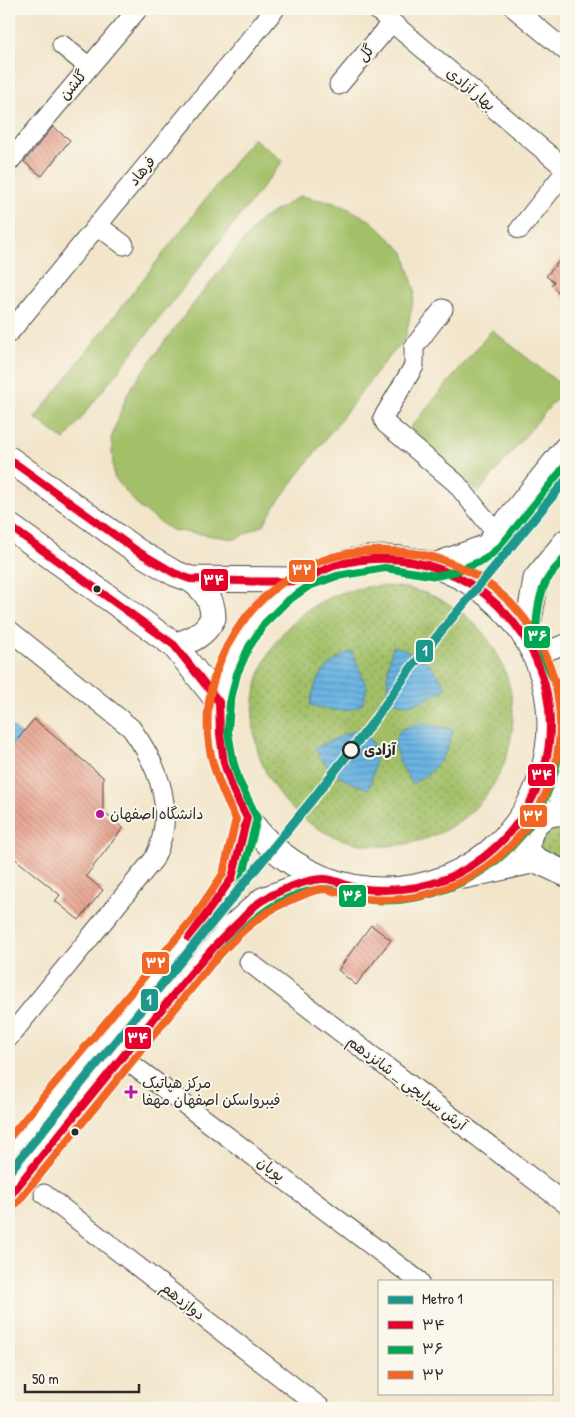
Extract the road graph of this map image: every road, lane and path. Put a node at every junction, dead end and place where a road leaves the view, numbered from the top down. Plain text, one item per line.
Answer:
1 (138, 9) edge
2 (275, 9) edge
3 (376, 9) edge
4 (515, 9) edge
5 (392, 22) junction
6 (62, 45) dead end
7 (566, 51) edge
8 (89, 67) junction
9 (337, 84) dead end
10 (9, 162) edge
11 (566, 170) edge
12 (97, 225) junction
13 (520, 229) dead end
14 (124, 245) dead end
15 (443, 309) dead end
16 (9, 333) edge
17 (566, 449) edge
18 (9, 459) edge
19 (9, 526) edge
20 (497, 534) junction
21 (566, 542) edge
22 (434, 566) junction
23 (190, 579) junction
24 (301, 580) junction
25 (9, 630) edge
26 (566, 644) edge
27 (174, 646) junction
28 (531, 646) junction
29 (219, 702) junction
30 (550, 744) junction
31 (566, 804) edge
32 (566, 813) edge
33 (248, 818) junction
34 (536, 860) junction
35 (566, 874) edge
36 (322, 878) junction
37 (442, 880) junction
38 (249, 962) dead end
39 (9, 1037) edge
40 (122, 1057) junction
41 (32, 1125) junction
42 (53, 1142) junction
43 (9, 1153) edge
44 (44, 1194) dead end
45 (9, 1197) edge
46 (566, 1204) edge
47 (418, 1280) edge
48 (321, 1408) edge

1 - 8 street, گلشن
2 - 12 street, فرهاد
3 - 5 street, بهار آزادی
4 - 7 street
5 - 9 street, گل
5 - 11 street, بهار آزادی
6 - 8 street
8 - 10 street, گلشن
11 - 13 street
12 - 14 street
12 - 16 street, فرهاد
15 - 20 street
17 - 20 main road
18 - 23 main road
19 - 27 main road
20 - 22 main road
21 - 28 main road
22 - 24 main road
22 - 28 main road
23 - 24 main road
23 - 27 main road
24 - 29 main road
25 - 39 street
26 - 28 street
27 - 29 main road
28 - 30 main road
29 - 33 main road
30 - 31 main road
30 - 37 main road
32 - 34 main road
33 - 36 main road
33 - 41 main road
34 - 35 main road
34 - 37 main road
36 - 37 main road
36 - 40 main road
38 - 46 street, آرش سرابچی _ شانزدهم
40 - 42 main road
40 - 47 street, پویان
41 - 42 main road
41 - 43 main road
42 - 45 main road
44 - 48 street, دوازدهم

